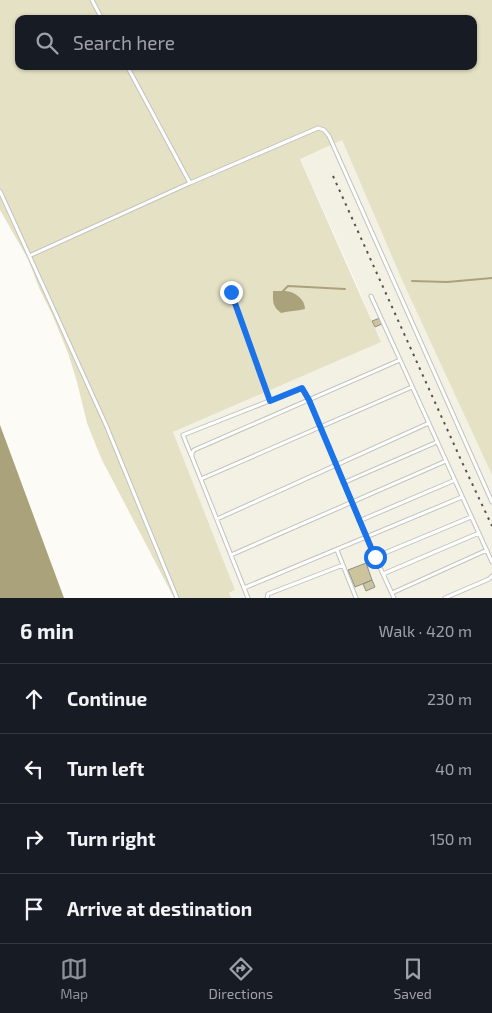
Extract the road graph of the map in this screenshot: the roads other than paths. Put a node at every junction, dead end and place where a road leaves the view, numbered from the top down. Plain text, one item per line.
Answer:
1 (92, 0) edge
2 (100, 15) edge
3 (129, 70) edge
4 (190, 183) junction
5 (0, 192) edge
6 (29, 256) junction
7 (231, 292) dead end
8 (371, 296) dead end
9 (400, 360) junction
10 (412, 387) junction
11 (309, 400) junction
12 (270, 401) junction
13 (428, 423) junction
14 (320, 427) junction
15 (437, 442) junction
16 (192, 457) junction
17 (446, 461) junction
18 (336, 465) junction
19 (201, 479) junction
20 (454, 480) junction
21 (343, 483) junction
22 (462, 497) junction
23 (351, 502) junction
24 (492, 502) edge
25 (472, 517) junction
26 (217, 519) junction
27 (359, 521) junction
28 (479, 533) junction
29 (366, 537) junction
30 (337, 550) junction
31 (487, 550) junction
32 (231, 555) junction
33 (375, 557) junction
34 (492, 562) edge
35 (343, 565) junction
36 (383, 574) junction
37 (492, 576) edge
38 (244, 588) junction
39 (391, 593) junction
40 (177, 598) edge
41 (248, 598) edge
42 (267, 598) edge
43 (356, 598) edge
44 (394, 598) edge
45 (445, 598) edge

1 - 2 lane
3 - 4 lane
4 - 6 lane
4 - 24 lane
5 - 6 lane
6 - 40 lane
7 - 12 lane
8 - 9 lane
9 - 10 lane
9 - 11 lane
10 - 13 lane
10 - 14 lane
11 - 12 lane
11 - 14 lane
11 - 16 lane
12 - 16 lane
13 - 15 lane
13 - 18 lane
14 - 18 lane
14 - 19 lane
15 - 17 lane
15 - 21 lane
16 - 19 lane
17 - 20 lane
17 - 23 lane
18 - 21 lane
18 - 26 lane
19 - 26 lane
20 - 22 lane
20 - 27 lane
21 - 23 lane
22 - 25 lane
22 - 29 lane
23 - 27 lane
23 - 32 lane
25 - 28 lane
25 - 33 lane
26 - 32 lane
27 - 29 lane
28 - 31 lane
28 - 36 lane
29 - 30 lane
29 - 33 lane
30 - 35 lane
30 - 38 lane
31 - 34 lane
31 - 39 lane
32 - 38 lane
33 - 36 lane
35 - 42 lane
35 - 43 lane
36 - 39 lane
37 - 45 lane
38 - 41 lane
39 - 44 lane

